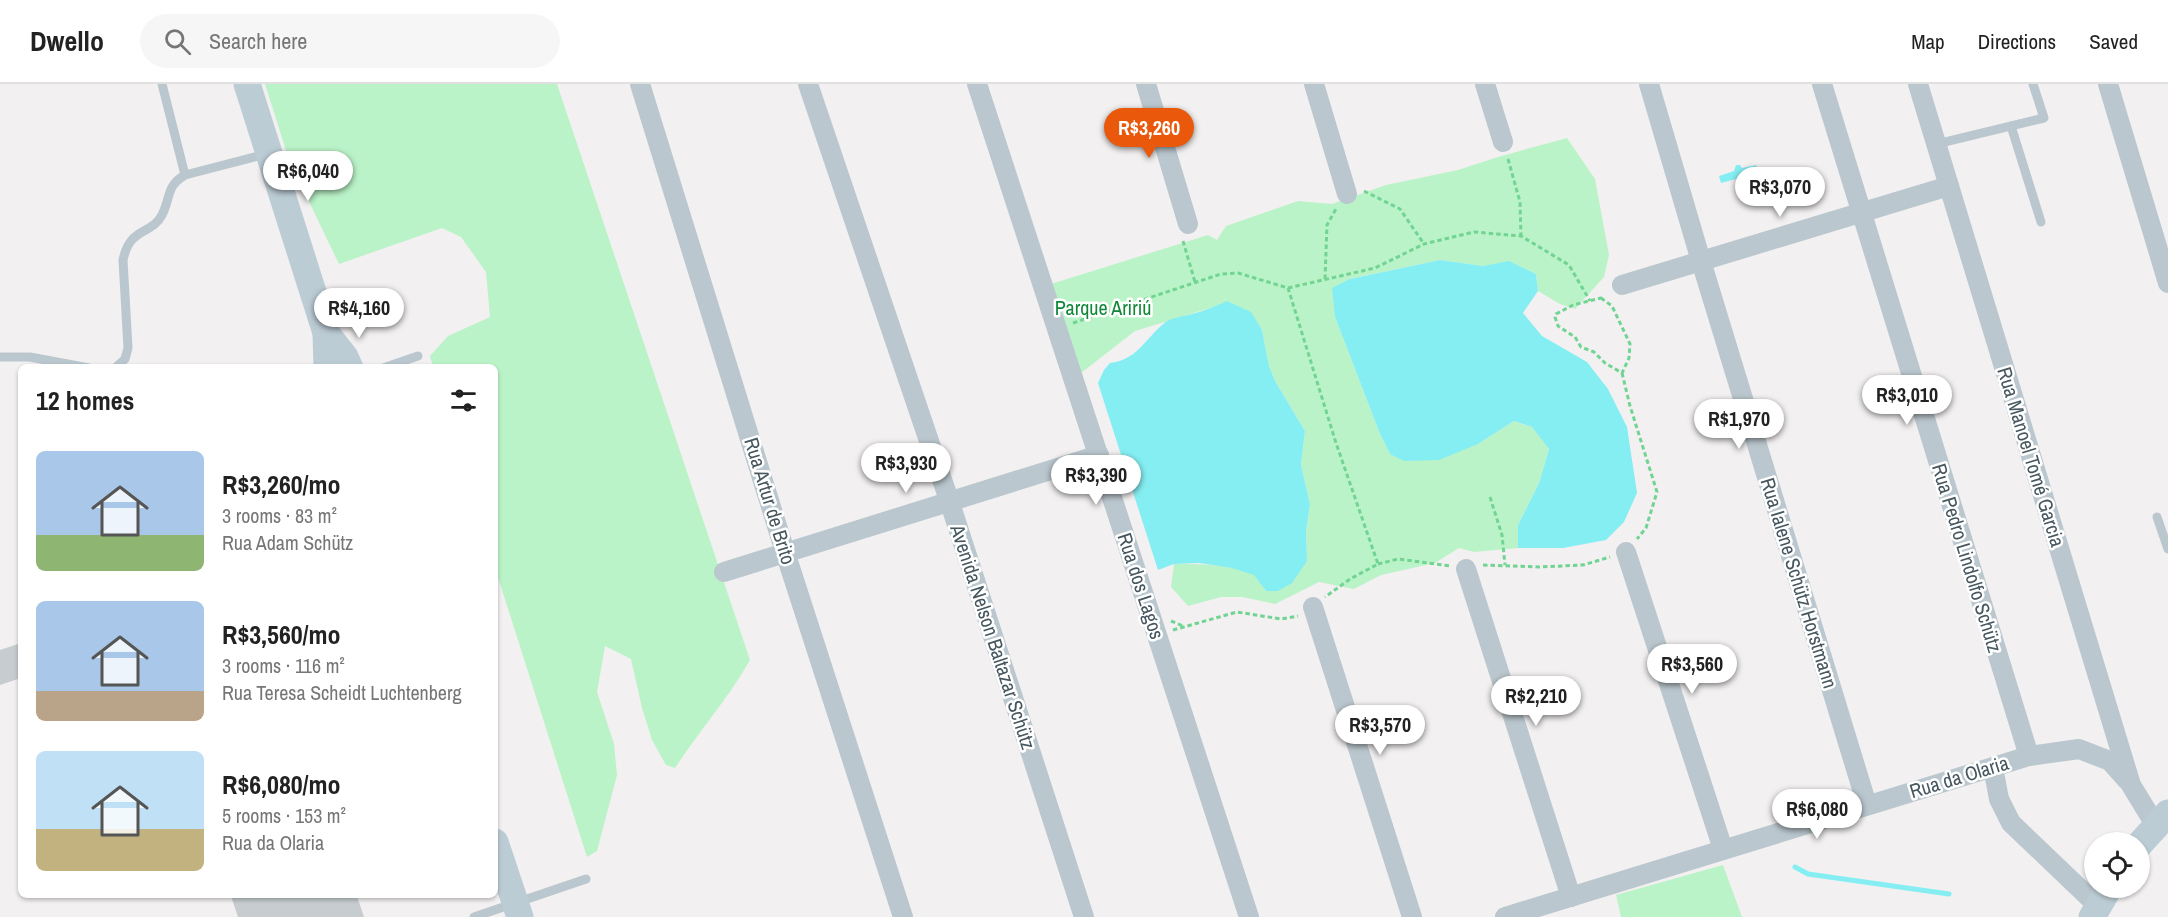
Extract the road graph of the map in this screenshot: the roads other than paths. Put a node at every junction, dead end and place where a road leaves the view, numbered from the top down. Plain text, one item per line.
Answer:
1 (162, 84) edge
2 (247, 84) edge
3 (640, 84) edge
4 (808, 84) edge
5 (977, 84) edge
6 (1146, 84) edge
7 (1314, 84) edge
8 (1485, 84) edge
9 (1649, 84) edge
10 (1821, 84) edge
11 (1918, 84) edge
12 (2033, 84) edge
13 (2108, 84) edge
14 (2011, 126) junction
15 (1503, 142) road end
16 (1936, 144) junction
17 (269, 153) junction
18 (185, 175) junction
19 (1949, 186) junction
20 (1347, 194) road end
21 (1861, 213) junction
22 (2041, 222) dead end
23 (1188, 224) road end
24 (1701, 261) junction
25 (2168, 283) edge
26 (1622, 285) dead end
27 (418, 356) dead end
28 (0, 357) edge
29 (68, 364) edge
30 (119, 364) edge
31 (337, 364) edge
32 (395, 364) edge
33 (1099, 455) junction
34 (949, 500) junction
35 (2157, 517) dead end
36 (2168, 549) edge
37 (785, 552) junction
38 (1626, 552) road end
39 (1466, 569) road end
40 (724, 572) dead end
41 (1312, 607) road end
42 (2028, 756) junction
43 (1992, 767) junction
44 (2131, 784) junction
45 (1867, 805) junction
46 (2154, 828) edge
47 (1723, 849) junction
48 (498, 851) edge
49 (586, 879) dead end
50 (1571, 897) junction
51 (2100, 904) edge
52 (518, 910) edge
53 (474, 917) edge
54 (903, 917) edge
55 (1084, 917) edge
56 (1249, 917) edge
57 (1412, 917) edge
58 (1505, 917) edge

1 - 18 lane
2 - 17 main road
3 - 37 street, Rua Artur de Brito
4 - 34 street, Avenida Nelson Baltazar Schütz
5 - 33 street, Rua dos Lagos
6 - 23 street
7 - 20 street
8 - 15 street
9 - 24 street, Rua Ialene Schütz Horstmann
10 - 21 street, Rua Pedro Lindolfo Schütz
11 - 16 street, Rua Manoel Tomé Garcia
12 - 14 lane
13 - 25 street
14 - 16 lane
14 - 22 lane
16 - 19 street, Rua Manoel Tomé Garcia
17 - 18 lane
17 - 31 main road
18 - 30 lane
19 - 21 street
19 - 44 street, Rua Manoel Tomé Garcia
21 - 24 street
21 - 42 street, Rua Pedro Lindolfo Schütz
24 - 26 street
24 - 45 street, Rua Ialene Schütz Horstmann
27 - 32 lane
28 - 29 lane
33 - 34 street
33 - 56 street, Rua dos Lagos
34 - 37 street
34 - 55 street, Avenida Nelson Baltazar Schütz
35 - 36 lane
37 - 40 street
37 - 54 street, Rua Artur de Brito
38 - 47 street
39 - 50 street
41 - 57 street
42 - 43 street, Rua da Olaria
42 - 44 street, Rua da Olaria
43 - 45 street, Rua da Olaria
43 - 51 street
44 - 46 street, Rua Manoel Tomé Garcia
45 - 47 street, Rua da Olaria
47 - 50 street, Rua da Olaria
48 - 52 main road
49 - 52 lane
50 - 58 street, Rua da Olaria
52 - 53 lane

